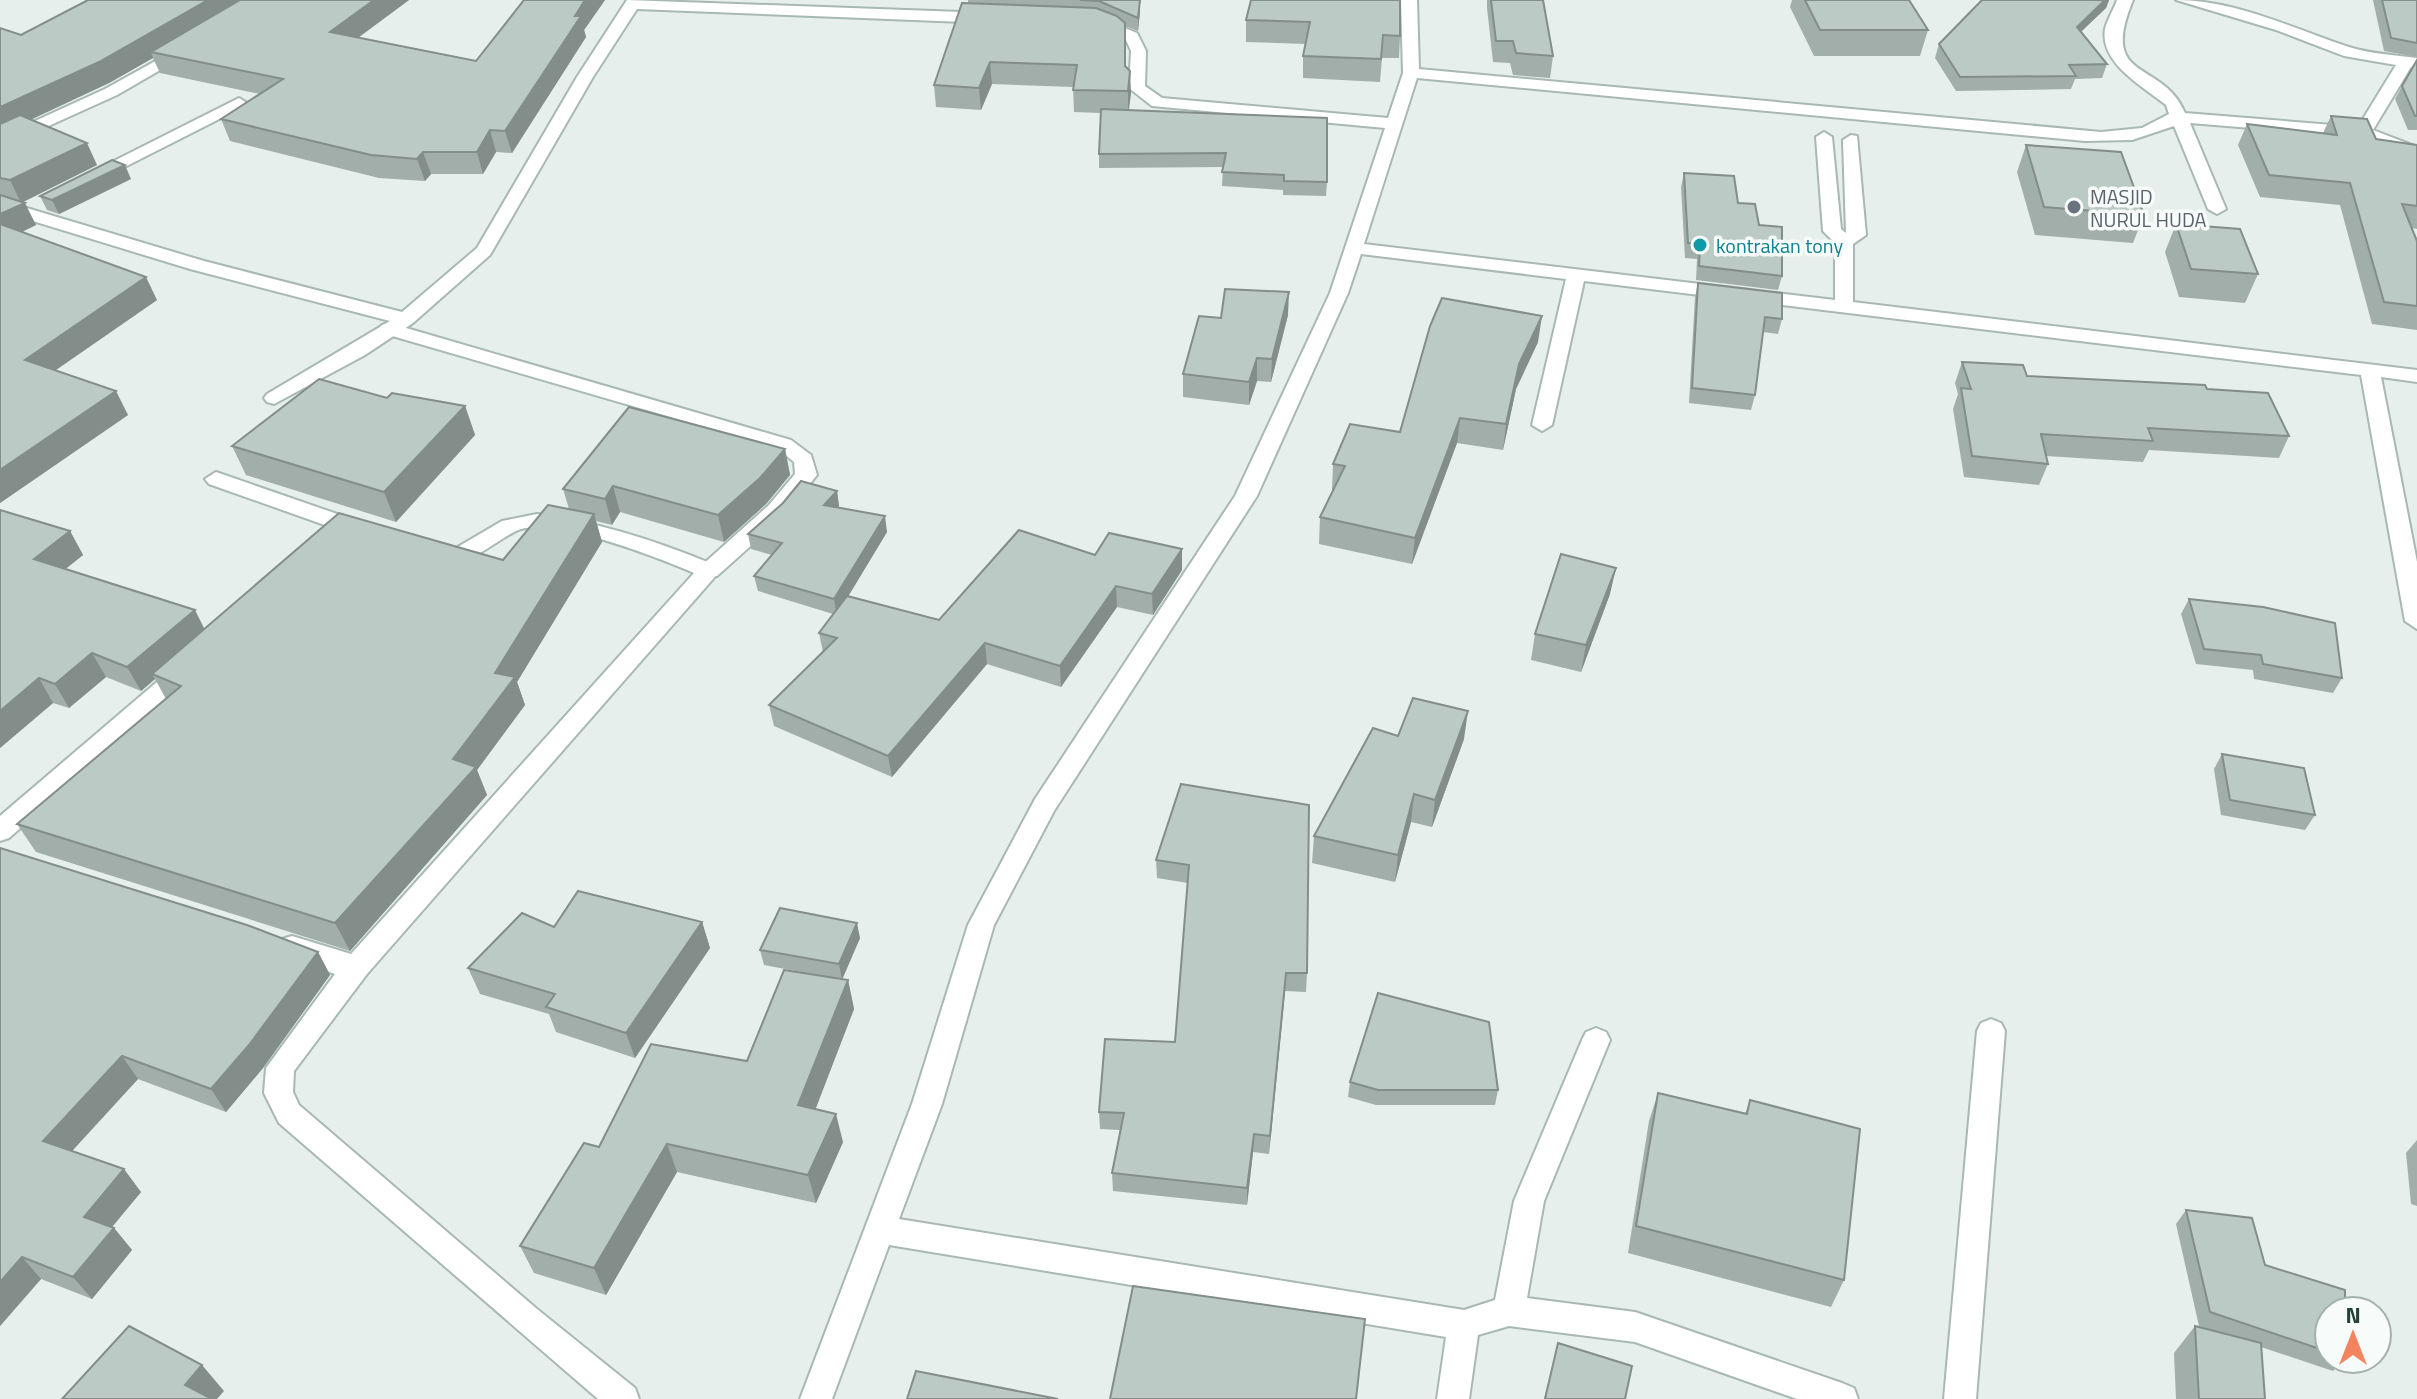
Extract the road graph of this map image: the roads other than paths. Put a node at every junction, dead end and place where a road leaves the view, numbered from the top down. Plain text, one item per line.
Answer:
1 (1409, 0) edge
2 (2125, 0) edge
3 (2184, 0) edge
4 (634, 2) edge
5 (1005, 19) edge
6 (1083, 22) edge
7 (194, 46) edge
8 (2411, 63) edge
9 (1411, 73) junction
10 (239, 103) edge
11 (2177, 117) junction
12 (1395, 124) junction
13 (2363, 132) junction
14 (1824, 137) dead end
15 (1851, 140) dead end
16 (0, 143) edge
17 (2417, 153) edge
18 (77, 185) edge
19 (50, 198) edge
20 (0, 205) edge
21 (2217, 209) dead end
22 (23, 212) junction
23 (1844, 241) junction
24 (1356, 248) junction
25 (1577, 273) junction
26 (1844, 305) junction
27 (398, 324) junction
28 (2370, 370) junction
29 (2417, 376) edge
30 (274, 398) dead end
31 (1542, 425) dead end
32 (216, 479) dead end
33 (350, 526) junction
34 (377, 535) edge
35 (327, 547) edge
36 (416, 548) edge
37 (709, 571) junction
38 (2417, 621) edge
39 (199, 658) edge
40 (0, 831) edge
41 (270, 938) edge
42 (357, 966) junction
43 (1991, 1031) dead end
44 (1596, 1040) dead end
45 (882, 1230) junction
46 (1509, 1311) junction
47 (1464, 1325) junction
48 (623, 1399) edge
49 (816, 1399) edge
50 (1453, 1399) edge
51 (1842, 1399) edge
52 (1960, 1399) edge

1 - 9 street
2 - 11 street
3 - 8 street
4 - 5 street
4 - 27 street
6 - 12 street
7 - 16 street
8 - 13 street
9 - 11 street
9 - 12 street
10 - 18 street
11 - 13 street
11 - 21 street
12 - 24 street
13 - 17 street
14 - 23 street
15 - 23 street
19 - 22 street
20 - 22 street
22 - 27 street
23 - 26 street
24 - 25 street
24 - 45 street
25 - 26 street
25 - 31 street
26 - 28 street
27 - 30 street
27 - 37 street
28 - 29 street
28 - 38 street
32 - 33 street
33 - 34 street
33 - 35 street
36 - 37 street
37 - 42 street
39 - 40 street
41 - 42 street
42 - 48 street
43 - 52 street
44 - 46 street
45 - 47 street
45 - 49 street
46 - 47 street
46 - 51 street
47 - 50 street

